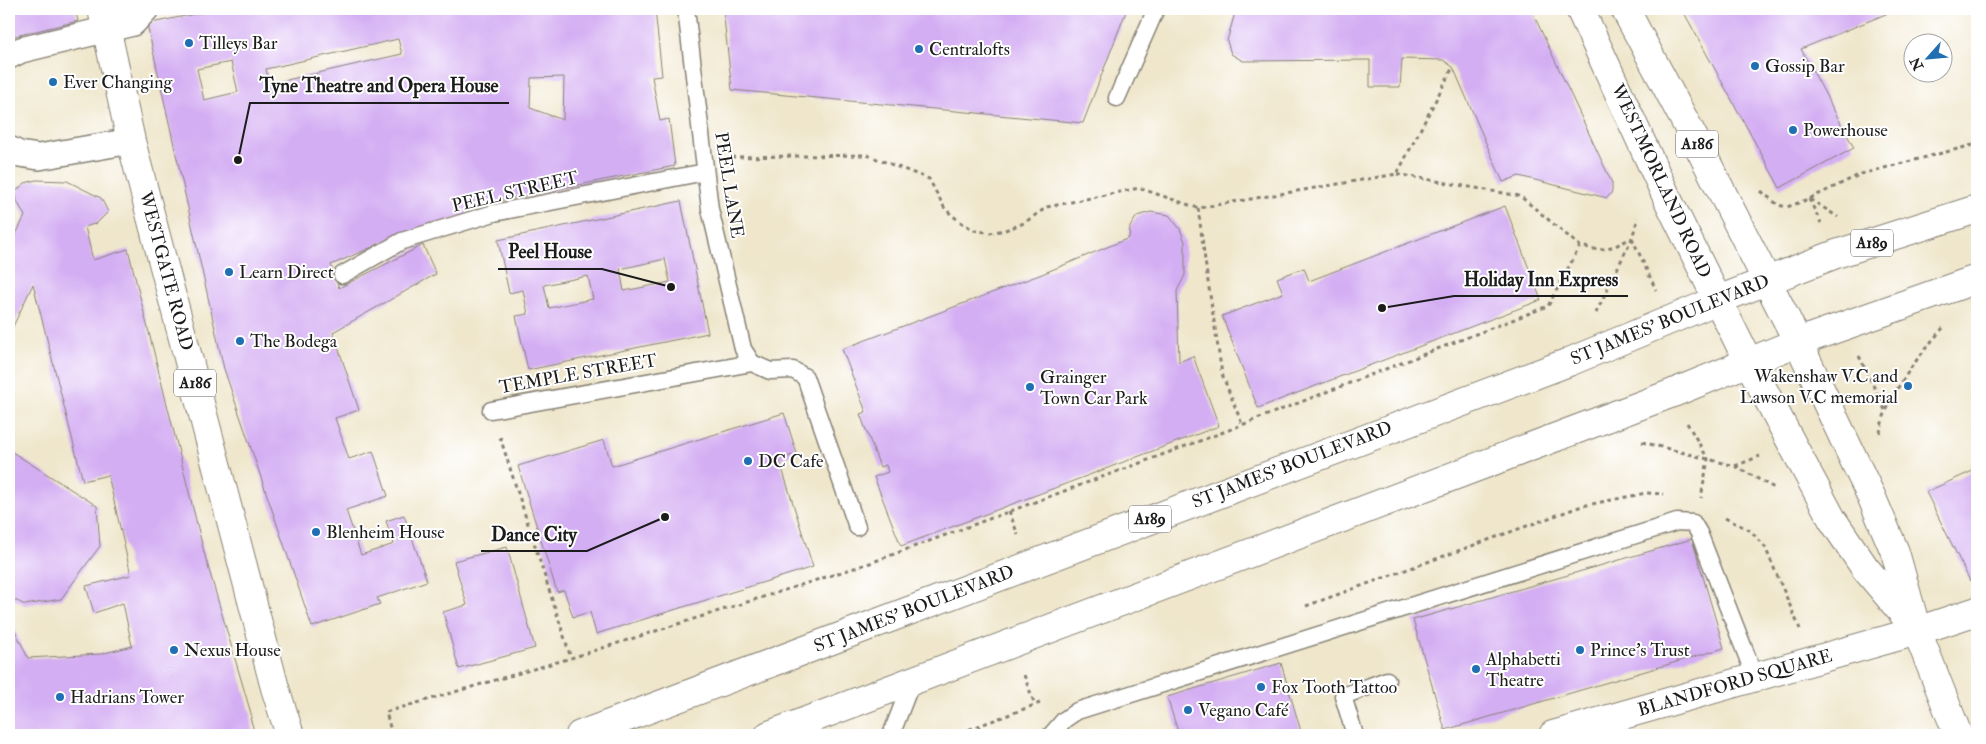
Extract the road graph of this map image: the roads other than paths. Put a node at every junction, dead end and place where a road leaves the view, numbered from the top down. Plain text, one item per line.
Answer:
1 (146, 9) edge
2 (686, 9) edge
3 (1156, 9) edge
4 (1580, 9) edge
5 (1625, 9) edge
6 (105, 19) edge
7 (9, 56) edge
8 (1117, 98) dead end
9 (131, 141) junction
10 (9, 149) edge
11 (704, 165) junction
12 (1977, 209) edge
13 (342, 275) dead end
14 (1977, 279) edge
15 (1767, 280) junction
16 (1718, 300) junction
17 (1798, 342) junction
18 (1749, 362) junction
19 (752, 363) junction
20 (491, 410) road end
21 (857, 527) dead end
22 (1977, 611) edge
23 (1918, 630) junction
24 (1755, 677) junction
25 (1387, 680) dead end
26 (912, 681) junction
27 (275, 688) junction
28 (274, 735) edge
29 (290, 735) edge
30 (580, 735) edge
31 (769, 735) edge
32 (891, 735) edge
33 (1051, 735) edge
34 (1355, 735) edge
35 (1553, 735) edge
36 (1958, 735) edge

1 - 6 street
2 - 11 lane, PEEL LANE
3 - 8 lane
4 - 16 main road, WESTMORLAND ROAD / A186
5 - 15 main road, WESTMORLAND ROAD / A186
6 - 7 street
6 - 9 main road, WESTGATE ROAD / A186
9 - 10 street
9 - 27 main road, WESTGATE ROAD / A186
11 - 13 lane, PEEL STREET
11 - 19 lane, PEEL LANE
12 - 15 main road, ST JAMES' BOULEVARD / A189
14 - 17 main road
15 - 16 main road, ST JAMES' BOULEVARD / A189
15 - 17 main road, WESTMORLAND ROAD / A186
16 - 18 main road, WESTMORLAND ROAD / A186
16 - 30 main road, ST JAMES' BOULEVARD / A189
17 - 18 main road
17 - 23 main road, WESTMORLAND ROAD
18 - 23 main road, WESTMORLAND ROAD
18 - 26 main road
19 - 20 lane, TEMPLE STREET
19 - 21 lane
22 - 23 main road, BLANDFORD SQUARE
23 - 24 main road, BLANDFORD SQUARE
23 - 36 main road, WESTMORLAND ROAD
24 - 33 lane
24 - 35 main road, BLANDFORD SQUARE
25 - 34 lane
26 - 31 main road
26 - 32 lane
27 - 28 main road
27 - 29 main road, WESTGATE ROAD / A186

